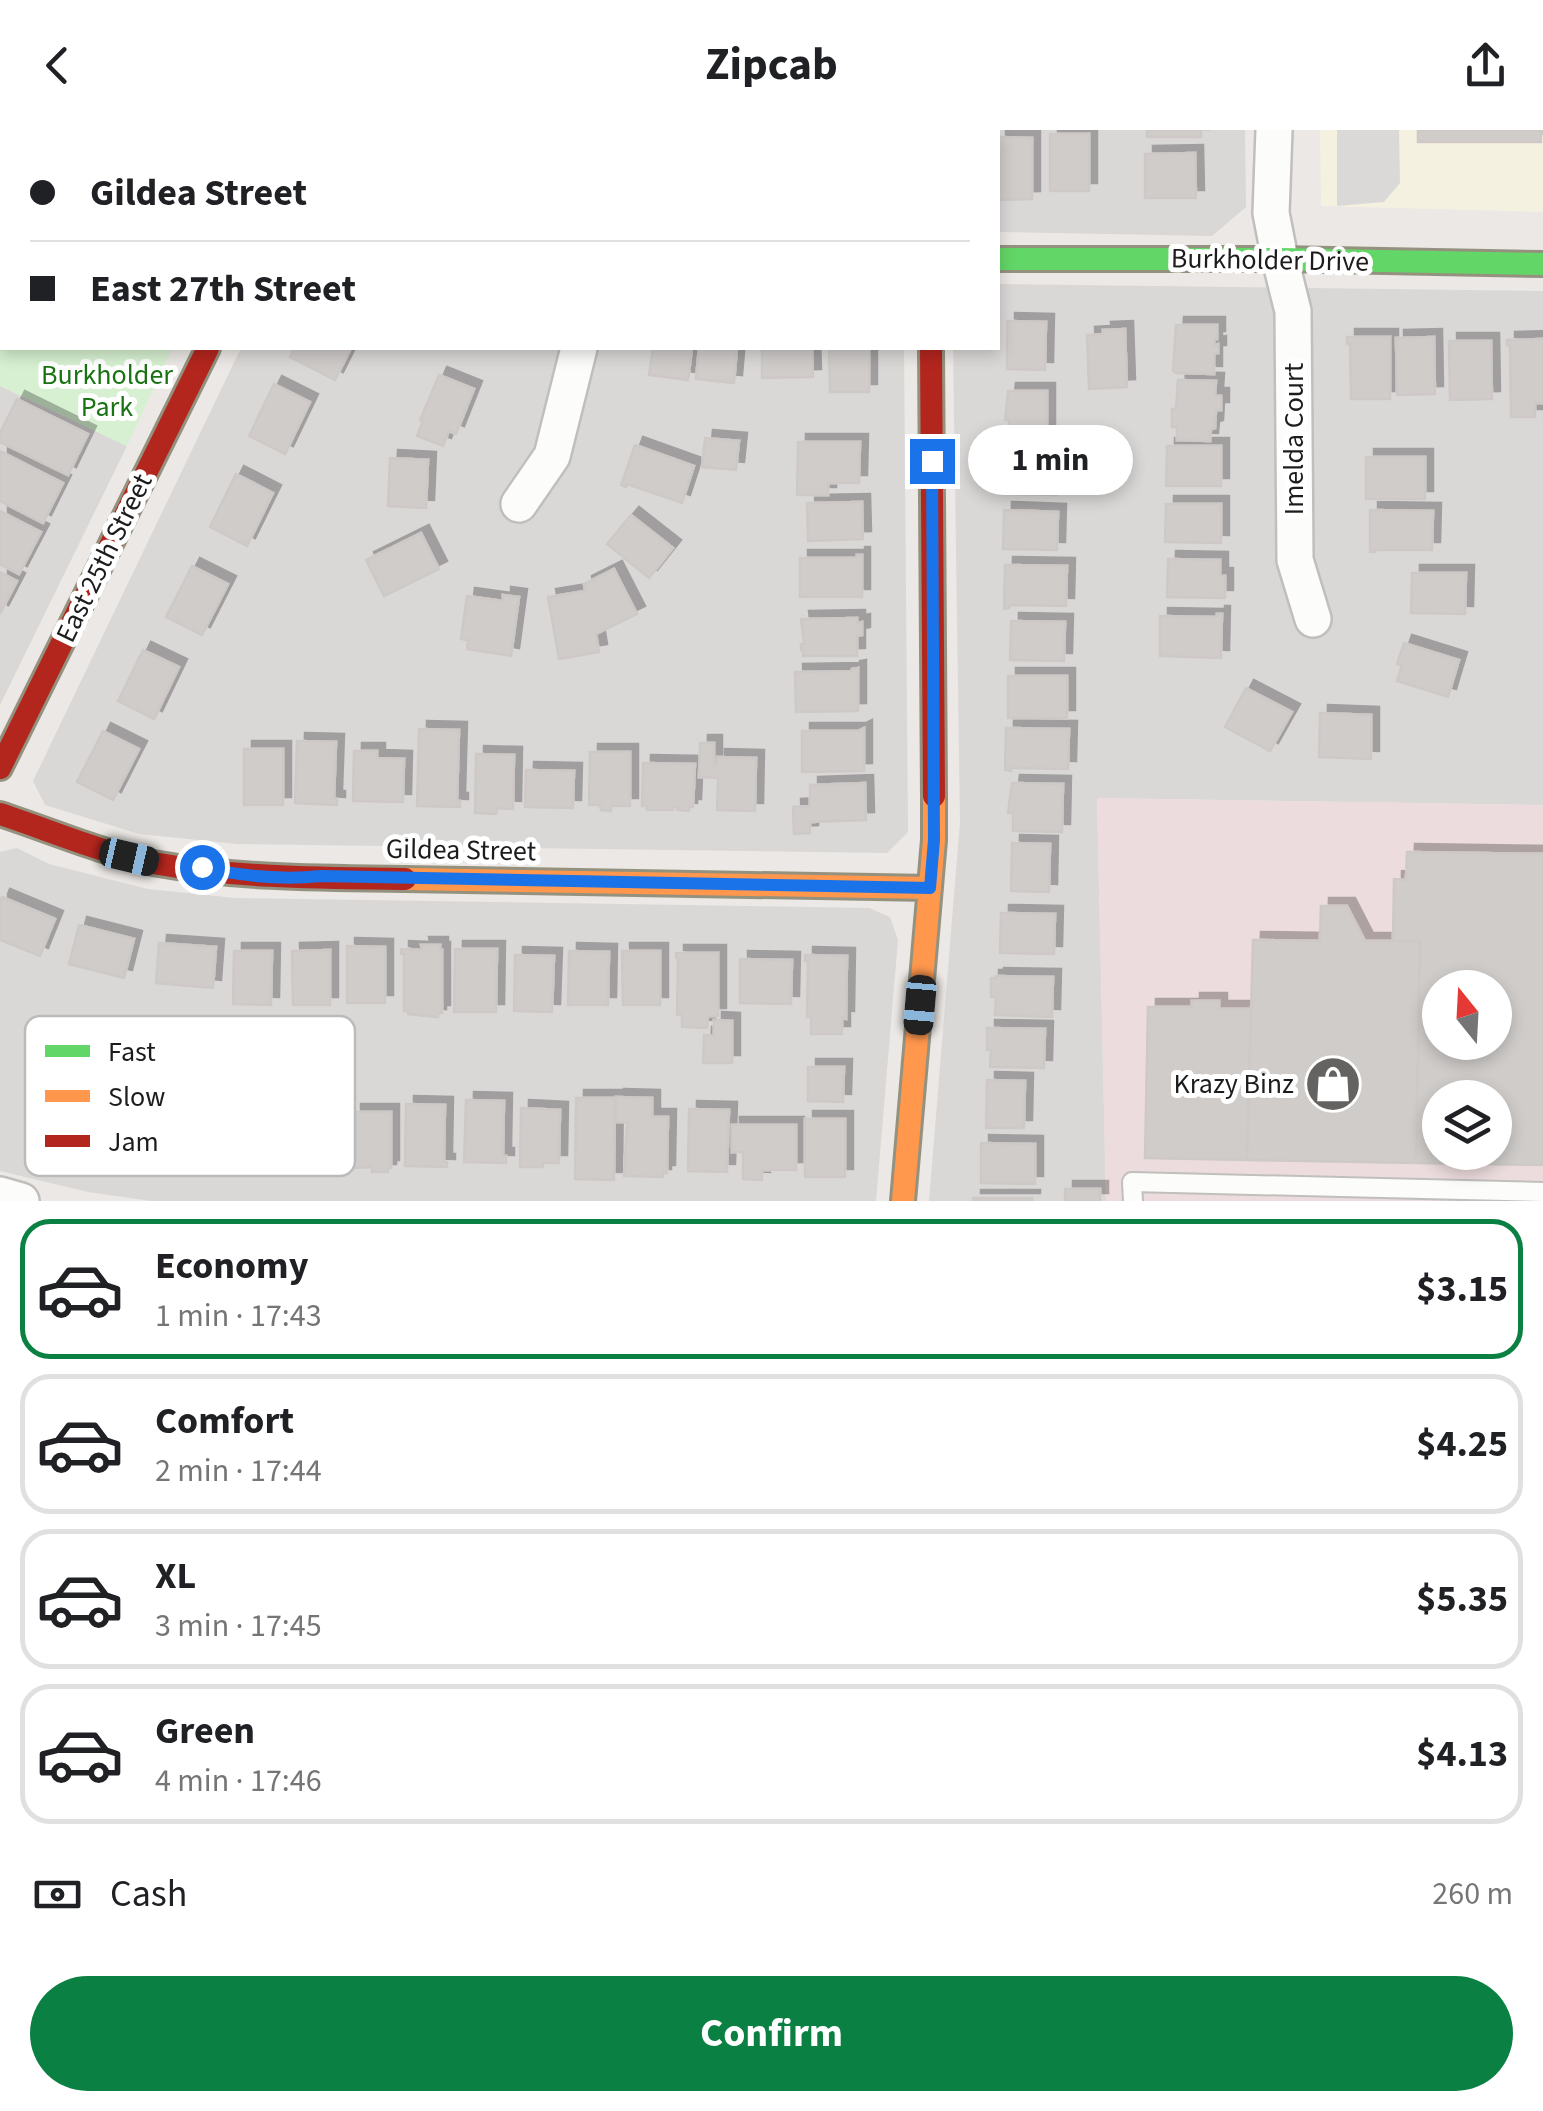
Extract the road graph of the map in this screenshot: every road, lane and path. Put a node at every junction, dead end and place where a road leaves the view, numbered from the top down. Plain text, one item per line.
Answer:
1 (1274, 130) edge
2 (1000, 259) edge
3 (1280, 259) junction
4 (1543, 264) edge
5 (207, 350) edge
6 (578, 350) edge
7 (931, 350) edge
8 (518, 504) dead end
9 (1313, 619) dead end
10 (0, 768) edge
11 (0, 814) edge
12 (930, 888) junction
13 (1543, 1192) edge
14 (0, 1196) edge
15 (21, 1201) edge
16 (903, 1201) edge
17 (1133, 1201) edge

1 - 3 street, Imelda Court
2 - 3 street, Burkholder Drive
3 - 4 street, Burkholder Drive
3 - 9 street, Imelda Court
5 - 10 street, East 25th Street
6 - 8 street
7 - 12 street
11 - 12 street, Gildea Street
12 - 16 street
13 - 17 lane
14 - 15 street

